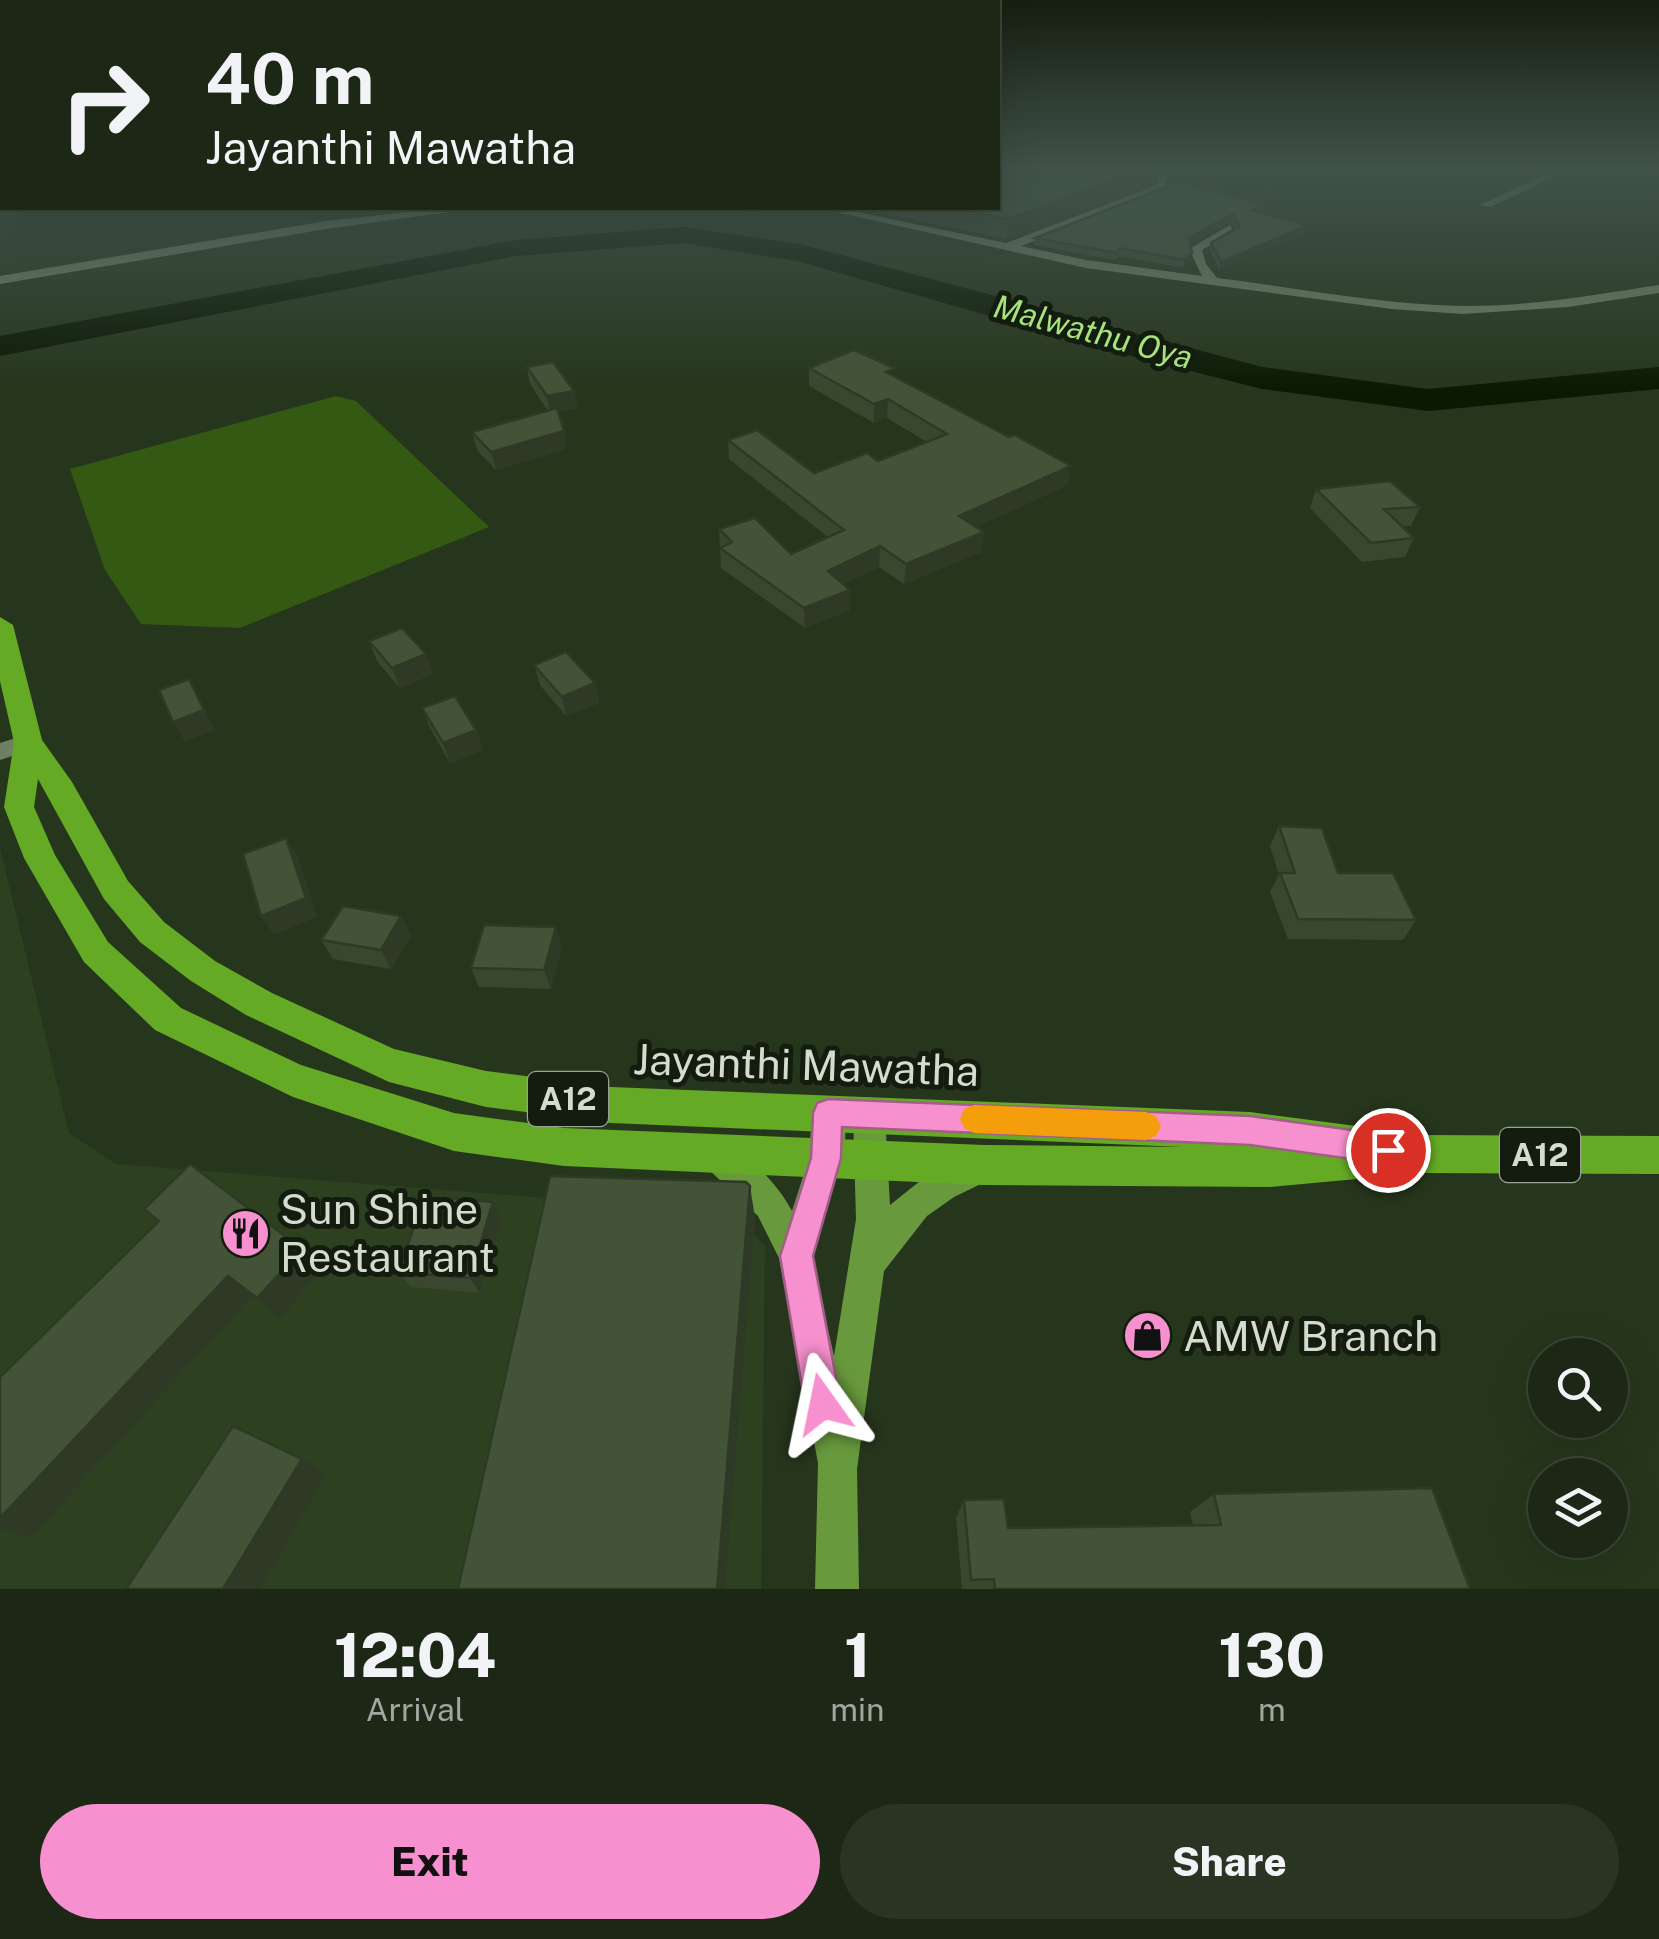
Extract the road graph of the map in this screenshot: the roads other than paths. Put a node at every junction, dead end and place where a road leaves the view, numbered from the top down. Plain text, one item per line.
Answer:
1 (212, 244) edge
2 (995, 244) edge
3 (1015, 244) edge
4 (1203, 244) edge
5 (1008, 247) junction
6 (0, 280) edge
7 (1215, 283) junction
8 (1659, 290) edge
9 (0, 626) edge
10 (14, 747) edge
11 (828, 1113) junction
12 (869, 1115) junction
13 (717, 1154) junction
14 (1422, 1154) junction
15 (1659, 1156) edge
16 (826, 1158) junction
17 (870, 1160) junction
18 (984, 1166) junction
19 (796, 1256) junction
20 (869, 1264) junction
21 (837, 1469) junction
22 (837, 1589) edge

1 - 6 street
2 - 5 street
3 - 5 street
4 - 7 street
5 - 7 street
7 - 8 street
9 - 10 highway, Jayanthi Mawatha / A12
10 - 11 highway, Jayanthi Mawatha / A12
10 - 13 highway, Jayanthi Mawatha / A12
11 - 12 highway, Jayanthi Mawatha / A12
11 - 16 main road
12 - 14 highway, Jayanthi Mawatha / A12
12 - 17 main road
13 - 16 highway, Jayanthi Mawatha / A12
13 - 19 main road
14 - 15 highway, Jayanthi Mawatha / A12
14 - 18 highway, Jayanthi Mawatha / A12
16 - 17 highway, Jayanthi Mawatha / A12
16 - 19 main road
17 - 18 highway, Jayanthi Mawatha / A12
17 - 20 main road
18 - 20 main road
19 - 21 main road
20 - 21 main road
21 - 22 main road

